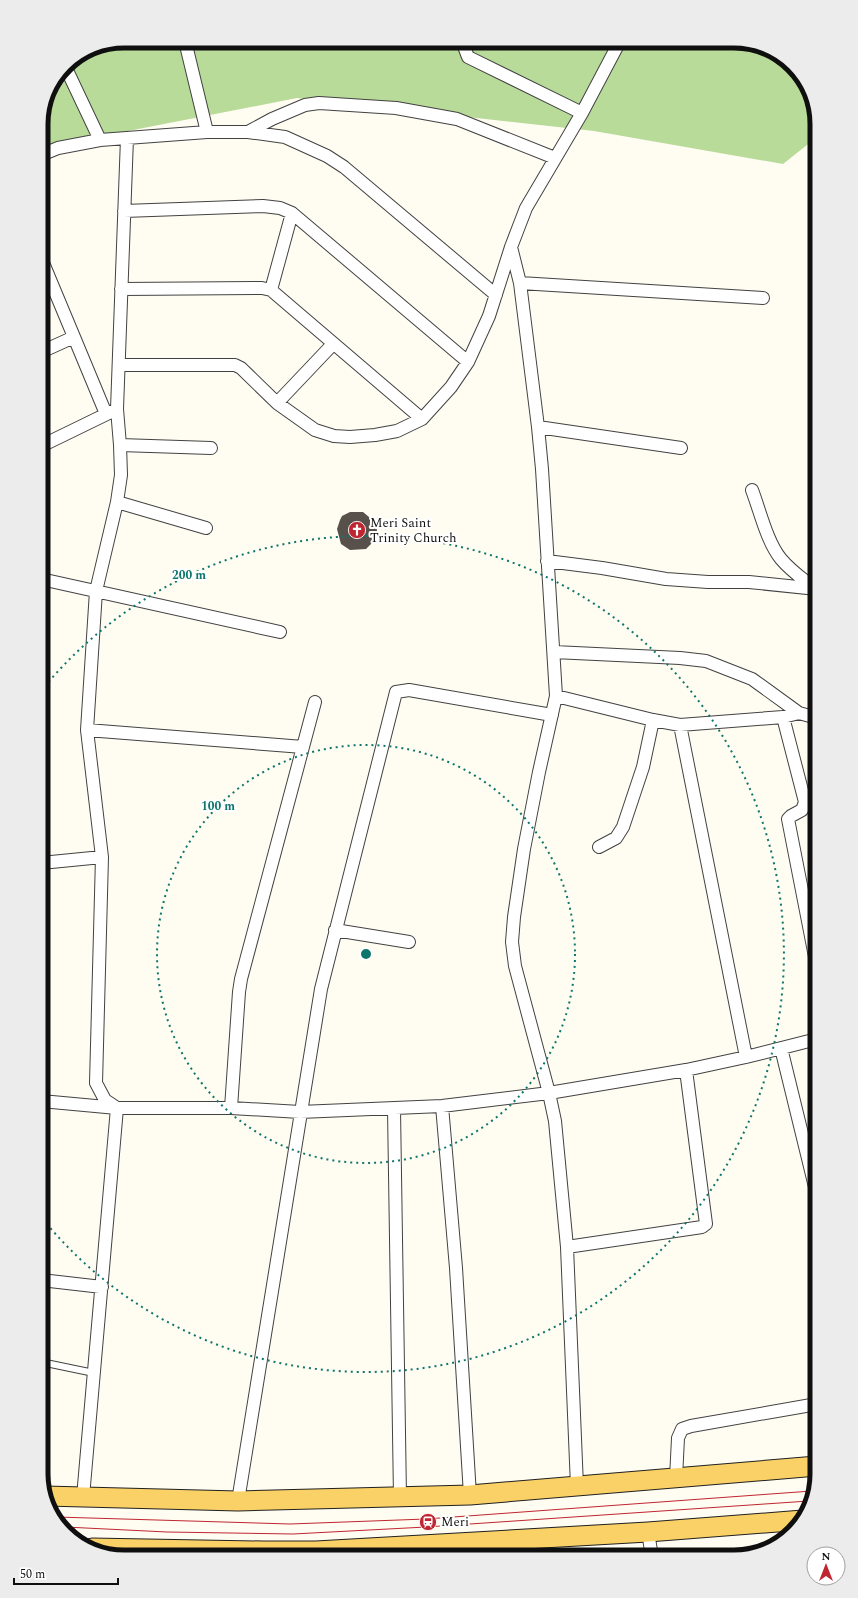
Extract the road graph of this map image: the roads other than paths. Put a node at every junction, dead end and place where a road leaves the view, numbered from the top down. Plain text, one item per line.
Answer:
1 (187, 48) edge
2 (465, 48) edge
3 (616, 48) edge
4 (68, 73) edge
5 (582, 113) junction
6 (207, 132) junction
7 (248, 132) junction
8 (127, 138) junction
9 (100, 140) junction
10 (48, 152) edge
11 (555, 158) junction
12 (124, 211) junction
13 (292, 213) junction
14 (511, 247) junction
15 (48, 275) edge
16 (520, 283) junction
17 (121, 289) junction
18 (271, 290) junction
19 (496, 295) junction
20 (764, 298) dead end
21 (74, 336) junction
22 (332, 344) junction
23 (48, 349) edge
24 (468, 362) junction
25 (118, 365) junction
26 (277, 403) junction
27 (112, 411) junction
28 (422, 419) junction
29 (538, 427) junction
30 (48, 443) edge
31 (120, 445) junction
32 (211, 448) dead end
33 (681, 448) dead end
34 (752, 490) dead end
35 (117, 502) junction
36 (206, 528) dead end
37 (547, 562) junction
38 (48, 581) edge
39 (810, 585) edge
40 (810, 588) edge
41 (96, 591) junction
42 (280, 632) dead end
43 (554, 652) junction
44 (556, 696) junction
45 (315, 702) dead end
46 (799, 714) junction
47 (552, 715) junction
48 (810, 716) edge
49 (782, 717) junction
50 (653, 720) junction
51 (680, 725) junction
52 (87, 730) junction
53 (303, 747) junction
54 (599, 847) dead end
55 (102, 857) junction
56 (48, 862) edge
57 (336, 930) junction
58 (810, 931) edge
59 (409, 942) dead end
60 (810, 1041) edge
61 (781, 1048) junction
62 (746, 1057) junction
63 (686, 1070) junction
64 (550, 1093) junction
65 (48, 1102) edge
66 (442, 1106) junction
67 (117, 1108) junction
68 (231, 1108) junction
69 (394, 1109) junction
70 (300, 1112) junction
71 (810, 1167) edge
72 (567, 1247) junction
73 (48, 1281) edge
74 (102, 1287) junction
75 (48, 1363) edge
76 (94, 1373) junction
77 (810, 1405) edge
78 (810, 1467) edge
79 (676, 1478) junction
80 (577, 1486) junction
81 (470, 1494) junction
82 (51, 1496) edge
83 (83, 1497) junction
84 (400, 1497) junction
85 (238, 1501) junction
86 (793, 1521) edge
87 (648, 1532) junction
88 (108, 1549) edge
89 (149, 1550) edge
90 (467, 1550) edge
91 (651, 1550) edge

1 - 6 street
2 - 5 street
3 - 5 street
4 - 9 street
5 - 11 street
6 - 7 street
6 - 8 street
7 - 11 street
7 - 19 street
8 - 9 street
8 - 12 street
9 - 10 street
11 - 14 street
12 - 13 street
12 - 17 street
13 - 18 street
13 - 24 street
14 - 16 street
14 - 19 street
15 - 21 street
16 - 20 street
16 - 29 street
17 - 18 street
17 - 25 street
18 - 22 street
19 - 24 street
21 - 23 street
21 - 27 street
22 - 26 street
22 - 28 street
24 - 28 street
25 - 26 street
25 - 27 street
26 - 28 street
27 - 30 street
27 - 31 street
29 - 33 street
29 - 37 street
31 - 32 street
31 - 35 street
34 - 39 street
35 - 36 street
35 - 41 street
37 - 40 street
37 - 43 street
38 - 41 street
41 - 42 street
41 - 52 street
43 - 44 street
43 - 46 street
44 - 47 street
44 - 50 street
45 - 53 street
46 - 48 street
46 - 49 street
47 - 57 street
47 - 64 street
49 - 51 street
49 - 58 street
50 - 51 street
50 - 54 street
51 - 62 street
52 - 53 street
52 - 55 street
53 - 68 street
55 - 56 street
55 - 67 street
57 - 59 street
57 - 70 street
60 - 61 street
61 - 62 street
61 - 71 street
62 - 63 street
63 - 64 street
63 - 72 street
64 - 66 street
64 - 72 street
65 - 67 street
66 - 69 street
66 - 81 street
67 - 68 street
67 - 74 street
68 - 70 street
69 - 70 street
69 - 84 street
70 - 85 street
72 - 80 street
73 - 74 street
74 - 76 street
75 - 76 lane
76 - 83 street
77 - 79 street
78 - 79 main road
79 - 80 main road
80 - 81 main road
81 - 84 main road
82 - 83 main road
83 - 85 main road
84 - 85 main road
86 - 87 main road
87 - 90 main road
87 - 91 street
88 - 89 main road

